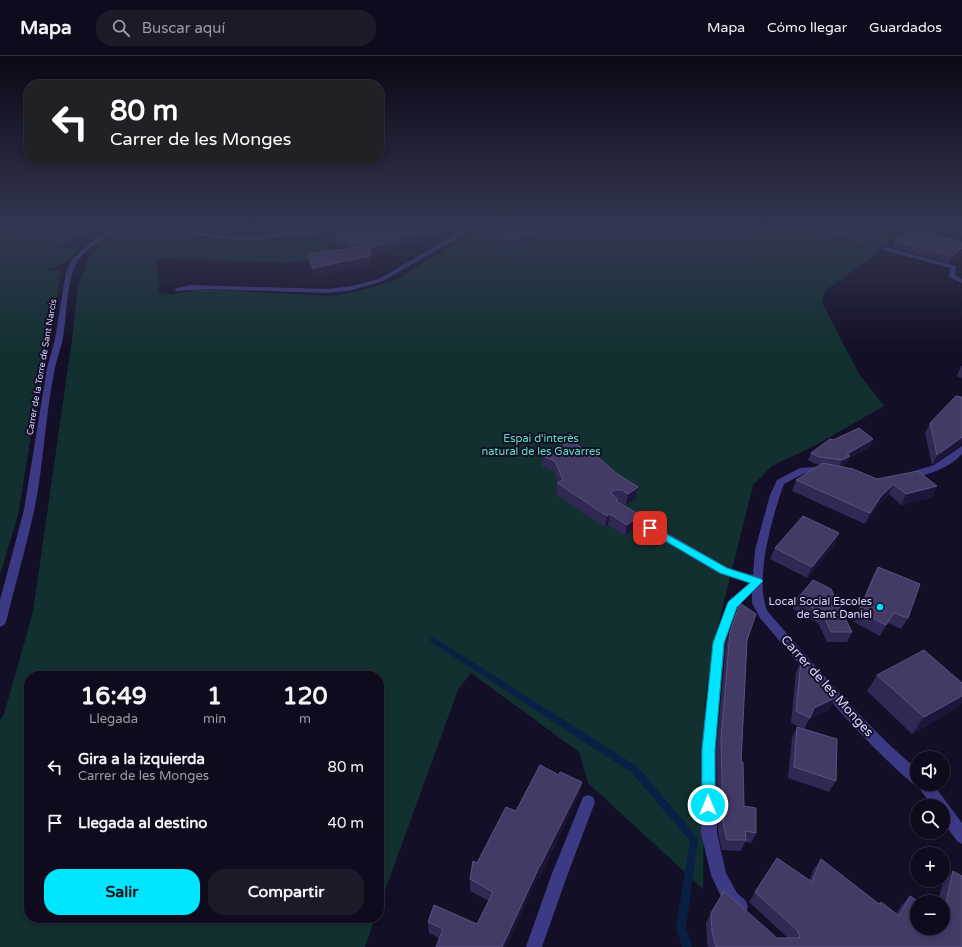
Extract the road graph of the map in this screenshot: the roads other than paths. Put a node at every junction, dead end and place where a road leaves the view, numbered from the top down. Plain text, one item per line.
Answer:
1 (71, 268) edge
2 (403, 268) edge
3 (954, 268) edge
4 (962, 281) edge
5 (177, 289) dead end
6 (962, 449) edge
7 (837, 470) edge
8 (898, 478) edge
9 (616, 505) edge
10 (758, 581) junction
11 (0, 622) edge
12 (910, 772) edge
13 (929, 791) edge
14 (936, 799) edge
15 (588, 802) dead end
16 (950, 819) edge
17 (962, 836) edge
18 (752, 918) edge
19 (534, 947) edge

1 - 11 street, Carrer de la Torre de Sant Narcís
2 - 5 street
3 - 4 street
6 - 8 street
7 - 10 street, Carrer de les Monges
9 - 10 street
10 - 12 street, Carrer de les Monges
10 - 18 street
13 - 14 street
15 - 19 street
16 - 17 street

